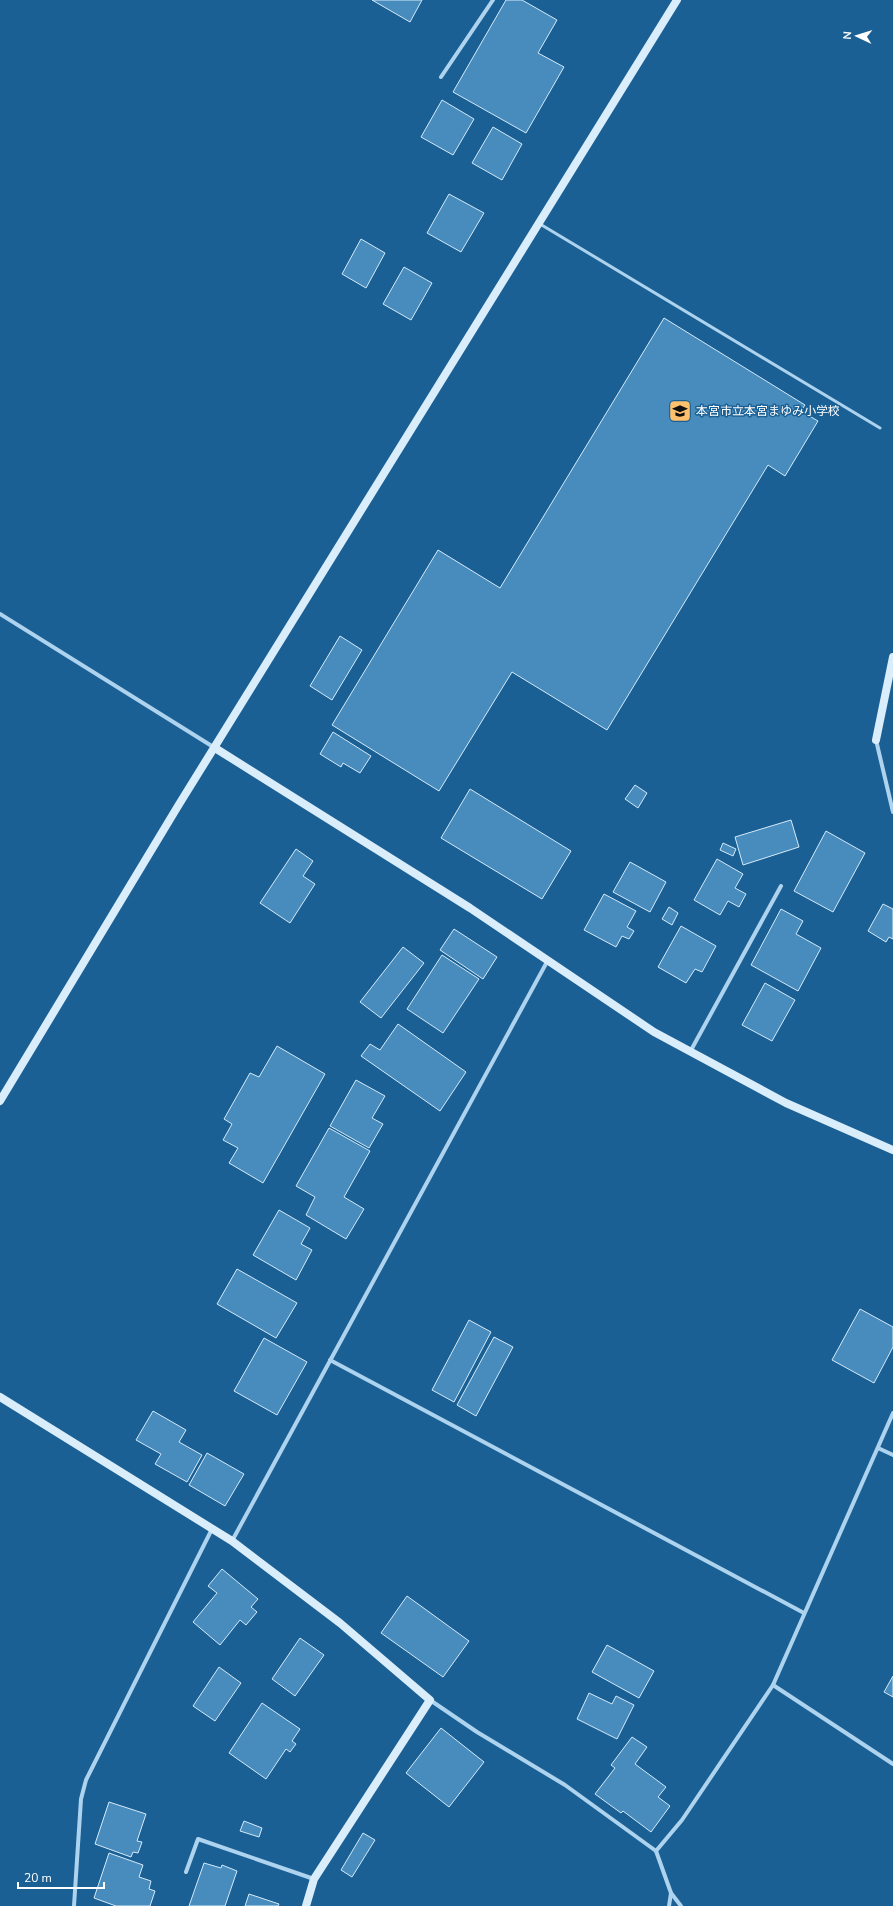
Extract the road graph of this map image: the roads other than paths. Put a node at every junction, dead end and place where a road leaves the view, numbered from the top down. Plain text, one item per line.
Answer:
1 (493, 0) edge
2 (678, 0) edge
3 (441, 77) dead end
4 (539, 224) junction
5 (880, 428) dead end
6 (0, 614) edge
7 (893, 657) edge
8 (876, 740) joint
9 (215, 748) junction
10 (893, 812) edge
11 (781, 886) dead end
12 (548, 960) junction
13 (690, 1052) junction
14 (0, 1101) edge
15 (893, 1150) edge
16 (330, 1360) junction
17 (0, 1397) edge
18 (893, 1413) edge
19 (878, 1448) junction
20 (893, 1455) edge
21 (212, 1529) junction
22 (232, 1541) junction
23 (804, 1613) junction
24 (773, 1685) junction
25 (430, 1700) junction
26 (893, 1764) edge
27 (656, 1851) junction
28 (186, 1872) dead end
29 (314, 1879) junction
30 (671, 1893) junction
31 (74, 1906) edge
32 (306, 1906) edge
33 (669, 1906) edge
34 (681, 1906) edge

1 - 3 street
2 - 4 street
4 - 5 lane
4 - 9 street
6 - 9 street
7 - 8 street
8 - 10 street
9 - 12 street
9 - 14 street
11 - 13 street
12 - 13 street
12 - 16 street
13 - 15 street
16 - 22 street
16 - 23 street
17 - 21 street
18 - 19 street
19 - 20 street
19 - 23 street
21 - 22 street
21 - 31 street
22 - 25 street
23 - 24 street
24 - 26 street
24 - 27 street
25 - 27 street
25 - 29 street
27 - 30 street
28 - 29 street
29 - 32 street
30 - 33 street
30 - 34 street

